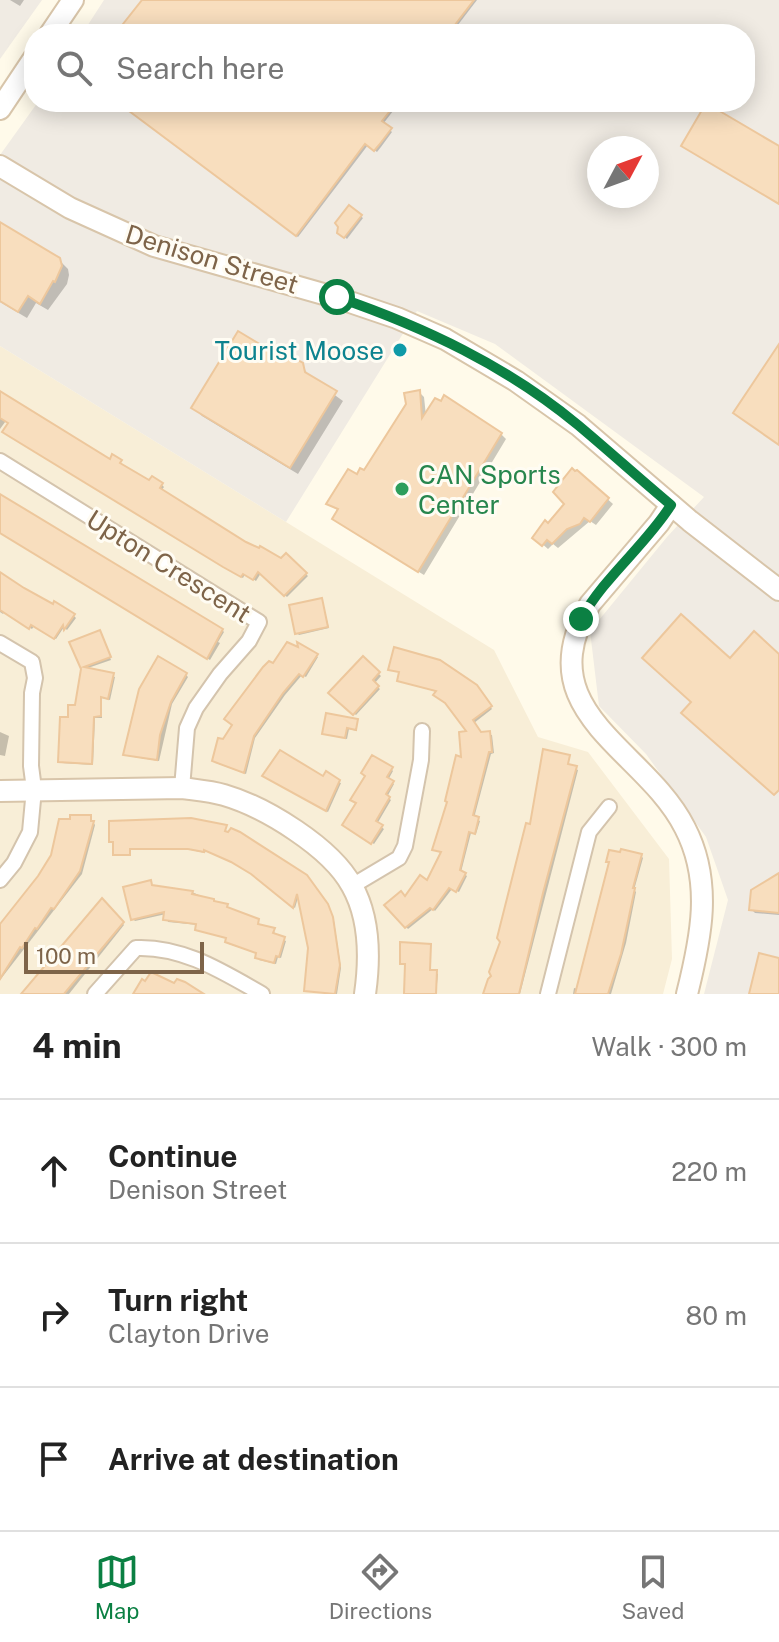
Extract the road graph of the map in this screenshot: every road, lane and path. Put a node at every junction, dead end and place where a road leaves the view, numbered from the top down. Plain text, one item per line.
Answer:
1 (73, 0) edge
2 (57, 24) edge
3 (24, 73) edge
4 (0, 109) edge
5 (0, 166) edge
6 (0, 461) edge
7 (671, 505) junction
8 (779, 590) edge
9 (0, 643) edge
10 (422, 731) dead end
11 (182, 788) junction
12 (34, 789) junction
13 (0, 791) edge
14 (609, 807) dead end
15 (0, 880) edge
16 (352, 886) junction
17 (95, 994) edge
18 (262, 994) edge
19 (365, 994) edge
20 (548, 994) edge
21 (687, 994) edge

1 - 2 street
3 - 4 street
5 - 7 street, Denison Street
6 - 11 street, Upton Crescent
7 - 8 street, Denison Street
7 - 21 street
9 - 12 street
10 - 16 street
11 - 12 street
11 - 16 street
12 - 13 street
12 - 15 street
14 - 20 street
16 - 19 street
17 - 18 street

